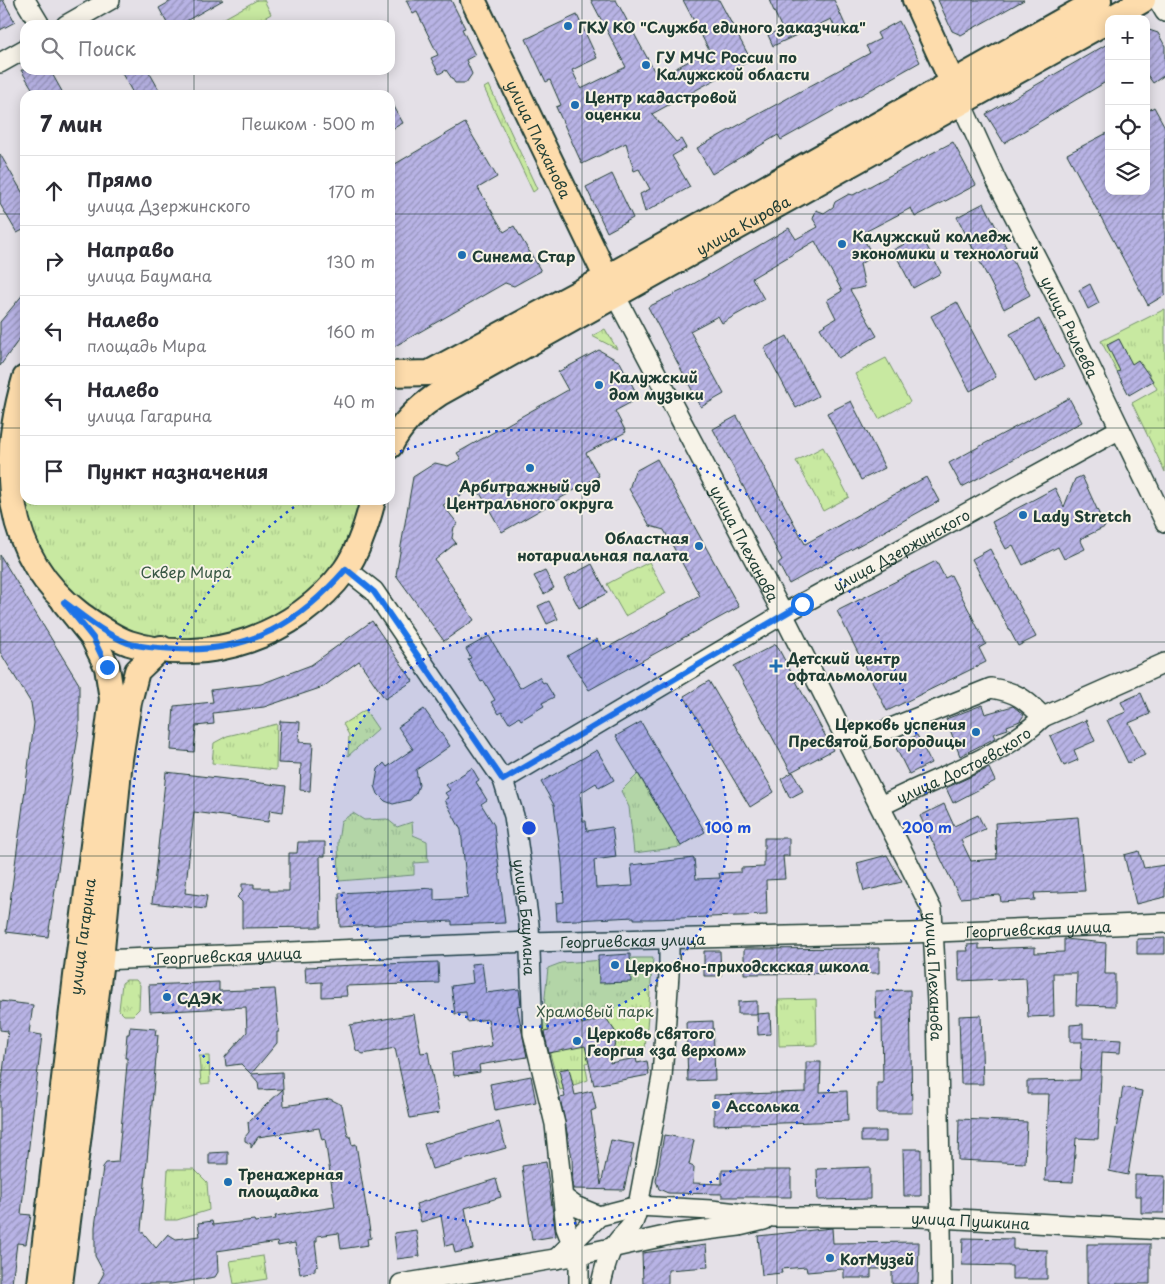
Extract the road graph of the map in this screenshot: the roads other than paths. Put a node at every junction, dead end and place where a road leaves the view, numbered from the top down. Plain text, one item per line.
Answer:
1 (25, 0) edge
2 (110, 0) edge
3 (472, 0) edge
4 (915, 0) edge
5 (1099, 0) edge
6 (1143, 0) edge
7 (1158, 0) edge
8 (1165, 12) edge
9 (1116, 15) edge
10 (37, 20) edge
11 (75, 20) edge
12 (1105, 21) edge
13 (20, 52) edge
14 (0, 63) edge
15 (957, 93) junction
16 (611, 287) junction
17 (395, 374) edge
18 (20, 388) edge
19 (1120, 429) junction
20 (395, 435) edge
21 (2, 461) edge
22 (372, 505) edge
23 (1165, 522) edge
24 (346, 569) junction
25 (64, 602) junction
26 (782, 614) junction
27 (161, 648) junction
28 (1165, 663) edge
29 (1043, 717) junction
30 (849, 745) junction
31 (503, 780) junction
32 (881, 806) junction
33 (1165, 923) edge
34 (935, 932) junction
35 (669, 939) junction
36 (529, 942) junction
37 (100, 960) junction
38 (564, 1198) junction
39 (638, 1206) junction
40 (618, 1210) junction
41 (599, 1216) junction
42 (775, 1217) junction
43 (941, 1218) junction
44 (1165, 1230) edge
45 (629, 1231) junction
46 (613, 1246) junction
47 (576, 1248) junction
48 (40, 1284) edge
49 (60, 1284) edge
50 (402, 1284) edge
51 (579, 1284) edge
52 (601, 1284) edge
53 (942, 1284) edge

1 - 10 street
2 - 11 street
3 - 16 main road, улица Плеханова
4 - 15 main road, улица Рылеева
5 - 15 main road, улица Кирова
6 - 9 main road, улица Кирова
7 - 8 street
12 - 15 main road, улица Кирова
13 - 14 street
15 - 16 main road, улица Кирова
15 - 19 street, улица Рылеева
16 - 17 main road, улица Кирова
16 - 20 main road, улица Кирова
16 - 26 street, улица Плеханова
18 - 21 main road
19 - 23 street, улица Рылеева
19 - 26 street, улица Дзержинского
21 - 25 main road
22 - 24 main road
24 - 27 main road
24 - 31 street, улица Баумана
25 - 27 main road
25 - 48 main road, улица Гагарина
26 - 30 street, улица Плеханова
26 - 31 street, улица Дзержинского
27 - 37 main road, улица Гагарина
28 - 29 street, улица Достоевского
29 - 30 street, улица Достоевского
29 - 32 street, улица Достоевского
30 - 32 street, улица Плеханова
31 - 36 street, улица Баумана
32 - 34 street, улица Плеханова
33 - 34 street, Георгиевская улица
34 - 35 street, Георгиевская улица
34 - 43 street, улица Плеханова
35 - 36 street, Георгиевская улица
35 - 39 street
36 - 37 street, Георгиевская улица
36 - 38 street, улица Баумана
37 - 49 main road, улица Гагарина
38 - 41 street
38 - 47 street, улица Баумана
39 - 40 street, улица Пушкина
39 - 42 street, улица Пушкина
39 - 45 street
40 - 41 street, улица Пушкина
40 - 45 street
41 - 47 street
42 - 43 street, улица Пушкина
42 - 46 street, улица Пушкина
43 - 44 street, улица Пушкина
43 - 53 street, улица Плеханова
45 - 46 street
46 - 47 street, улица Пушкина
46 - 52 street
47 - 50 street, улица Пушкина
47 - 51 street, улица Баумана

